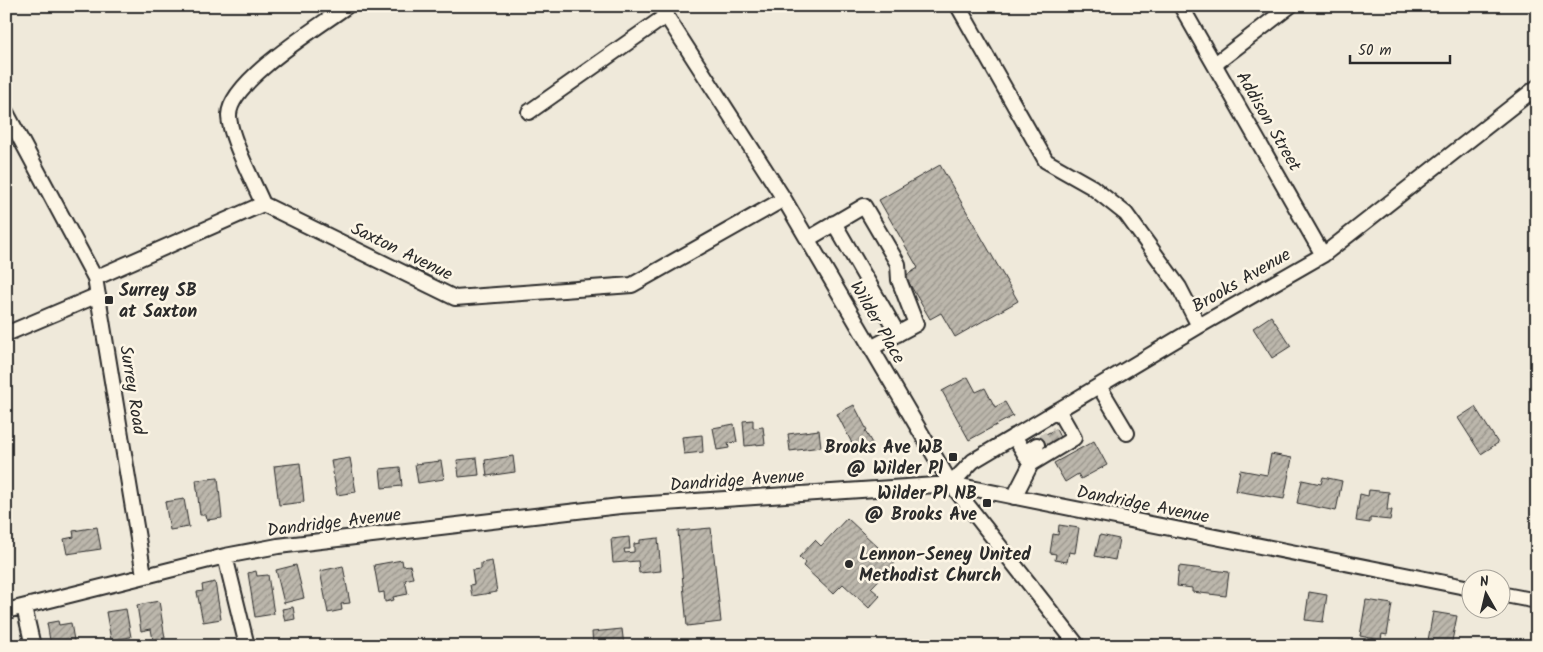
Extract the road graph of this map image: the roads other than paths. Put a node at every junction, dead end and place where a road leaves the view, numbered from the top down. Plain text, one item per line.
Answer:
1 (347, 6) edge
2 (958, 6) edge
3 (1181, 6) edge
4 (1290, 6) edge
5 (663, 11) edge
6 (1214, 64) junction
7 (1537, 87) edge
8 (6, 112) edge
9 (528, 112) dead end
10 (784, 199) junction
11 (263, 204) junction
12 (834, 223) junction
13 (808, 239) junction
14 (1323, 255) junction
15 (95, 278) junction
16 (98, 295) junction
17 (1199, 326) junction
18 (6, 334) edge
19 (898, 334) junction
20 (871, 348) junction
21 (1099, 386) junction
22 (1058, 410) junction
23 (1127, 433) dead end
24 (1014, 436) junction
25 (1032, 454) junction
26 (950, 484) junction
27 (1014, 497) junction
28 (225, 556) junction
29 (144, 576) junction
30 (1460, 586) edge
31 (1510, 596) edge
32 (1537, 601) edge
33 (24, 607) junction
34 (6, 611) edge
35 (33, 646) edge
36 (248, 646) edge
37 (1078, 646) edge

1 - 11 street
2 - 17 street
3 - 6 street, Addison Street
4 - 6 street
5 - 9 street
5 - 10 street, Wilder Place
6 - 14 street, Addison Street
7 - 14 street, Brooks Avenue
8 - 15 street, Surrey Road
10 - 11 street, Saxton Avenue
10 - 13 street, Wilder Place
11 - 15 street
12 - 13 street
12 - 19 street
12 - 19 street
13 - 20 street, Wilder Place
14 - 17 street, Brooks Avenue
15 - 16 street, Surrey Road
16 - 18 street
16 - 29 street, Surrey Road
17 - 21 street, Brooks Avenue
19 - 20 street
20 - 26 street, Wilder Place
21 - 22 street, Brooks Avenue
21 - 23 street
22 - 24 street, Brooks Avenue
22 - 25 street
24 - 25 street
24 - 26 street, Brooks Avenue
25 - 27 street
26 - 27 street, Dandridge Avenue
26 - 28 street, Dandridge Avenue
26 - 37 street, Wilder Place
27 - 30 street, Dandridge Avenue
28 - 29 street, Dandridge Avenue
28 - 36 street
29 - 33 street, Dandridge Avenue
31 - 32 street
33 - 34 street, Dandridge Avenue
33 - 35 street

